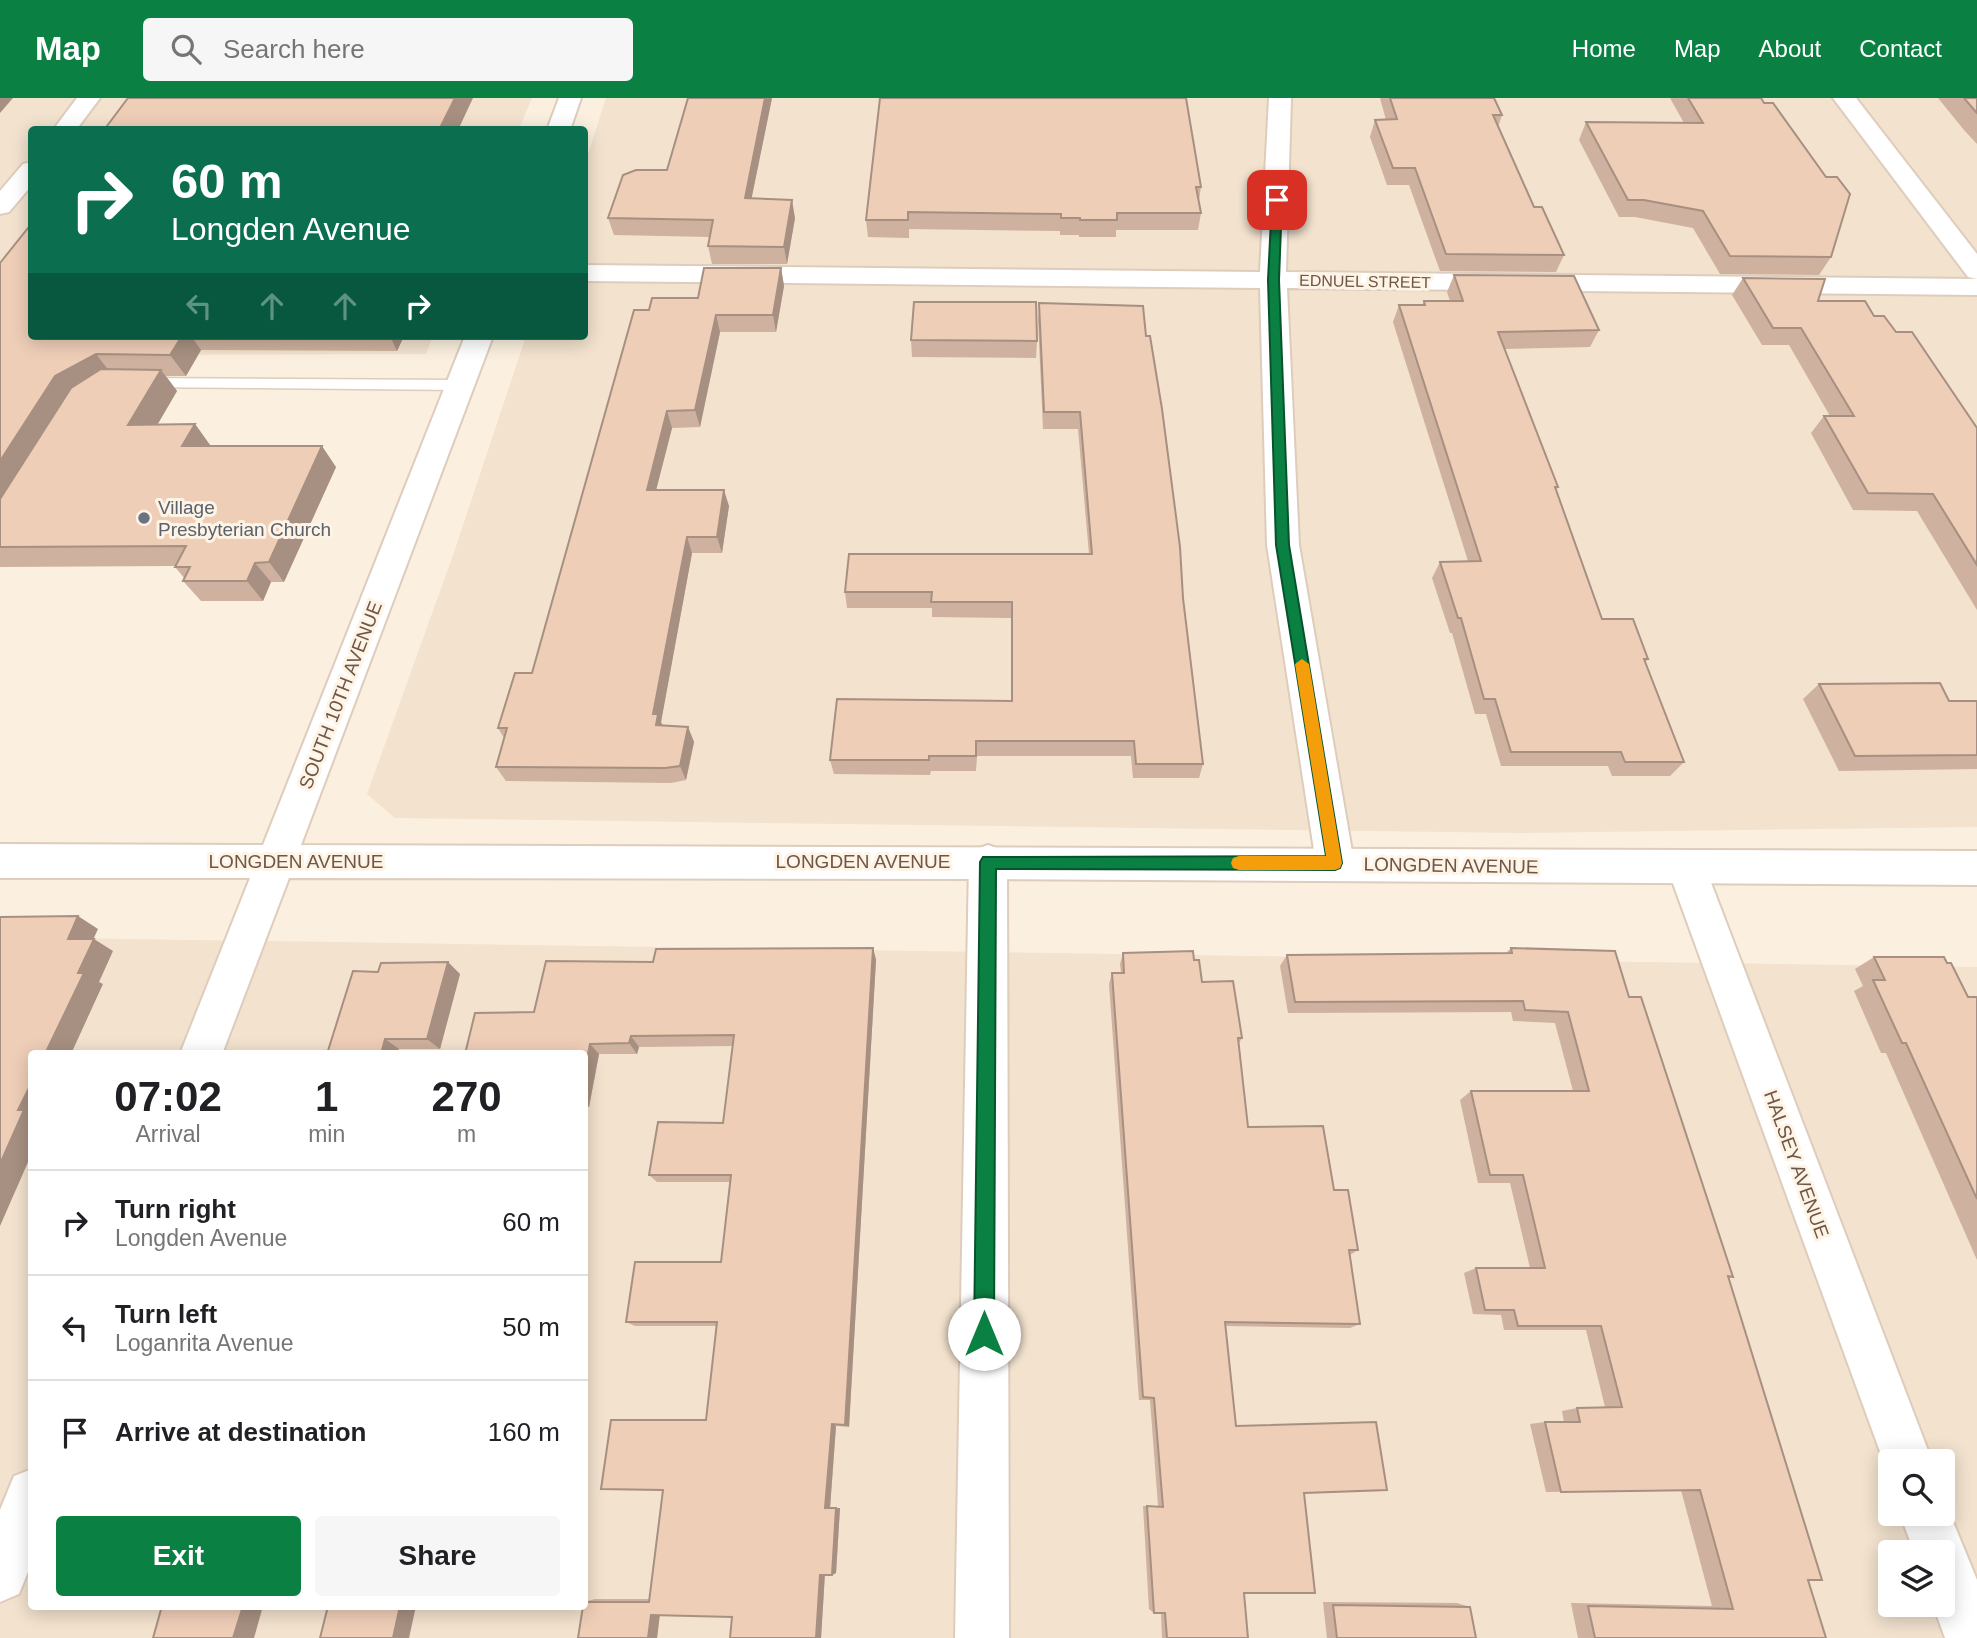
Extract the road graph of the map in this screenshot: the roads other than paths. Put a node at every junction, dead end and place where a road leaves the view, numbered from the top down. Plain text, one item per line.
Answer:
1 (89, 98) edge
2 (570, 98) edge
3 (1280, 98) edge
4 (1844, 98) edge
5 (67, 126) edge
6 (560, 126) edge
7 (28, 174) edge
8 (1, 206) edge
9 (1977, 271) edge
10 (588, 273) edge
11 (1273, 280) junction
12 (1977, 287) edge
13 (477, 340) edge
14 (128, 383) edge
15 (460, 385) junction
16 (0, 861) edge
17 (274, 861) junction
18 (988, 862) junction
19 (1335, 863) junction
20 (1686, 867) junction
21 (1977, 868) edge
22 (203, 1050) edge
23 (1903, 1449) edge
24 (28, 1504) edge
25 (0, 1576) edge
26 (1955, 1593) edge
27 (982, 1638) edge
28 (1972, 1638) edge

1 - 5 street
2 - 6 street
3 - 11 street
4 - 9 street
7 - 8 street
10 - 11 street, EDNUEL STREET
11 - 12 street, EDNUEL STREET
11 - 19 street
13 - 15 street, SOUTH 10TH AVENUE
14 - 15 lane
15 - 17 street, SOUTH 10TH AVENUE
16 - 17 street, LONGDEN AVENUE
17 - 18 street, LONGDEN AVENUE
17 - 22 street, SOUTH 10TH AVENUE
18 - 19 street, LONGDEN AVENUE
18 - 27 street
19 - 20 street, LONGDEN AVENUE
20 - 21 street, LONGDEN AVENUE
20 - 23 street, HALSEY AVENUE
24 - 25 street
26 - 28 street

